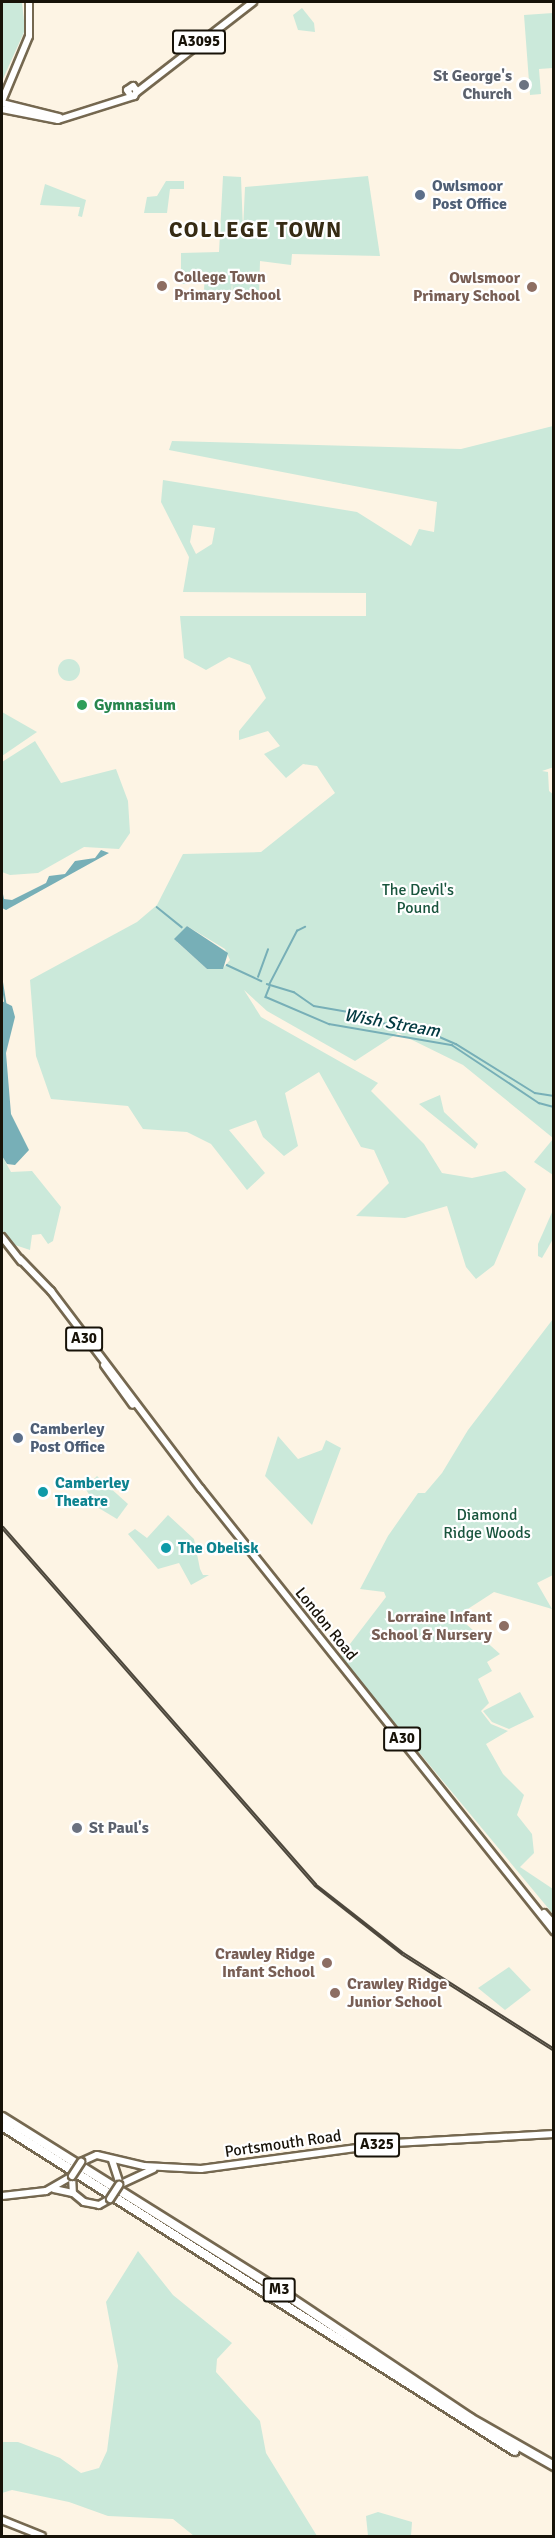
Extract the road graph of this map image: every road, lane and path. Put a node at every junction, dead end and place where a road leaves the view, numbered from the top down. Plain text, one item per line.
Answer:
1 (29, 2) edge
2 (253, 2) edge
3 (11, 86) junction
4 (4, 94) edge
5 (3, 105) edge
6 (66, 118) junction
7 (2, 1237) edge
8 (486, 1846) junction
9 (554, 1924) edge
10 (554, 1931) edge
11 (2, 2117) edge
12 (2, 2126) edge
13 (554, 2134) edge
14 (109, 2159) junction
15 (160, 2168) junction
16 (72, 2175) junction
17 (120, 2184) junction
18 (53, 2189) junction
19 (73, 2193) junction
20 (2, 2196) edge
21 (554, 2466) edge
22 (554, 2472) edge
23 (2, 2520) edge
24 (42, 2536) edge

1 - 3 main road
2 - 6 main road, A3095
3 - 4 main road
3 - 5 main road
4 - 5 main road
5 - 6 main road
5 - 6 main road
7 - 8 main road, London Road / A30
8 - 9 main road, London Road / A30
8 - 10 main road, London Road / A30
11 - 21 highway, M3
12 - 22 highway, M3
13 - 15 main road, Portsmouth Road / A325
14 - 15 main road, Portsmouth Road / A325
14 - 16 main road, A325, bridge
14 - 17 main road
15 - 17 main road, Portsmouth Road / A325
16 - 18 main road, A325
16 - 19 main road
17 - 19 main road, A325, bridge
18 - 19 main road, A325
18 - 20 main road, A325
23 - 24 main road

